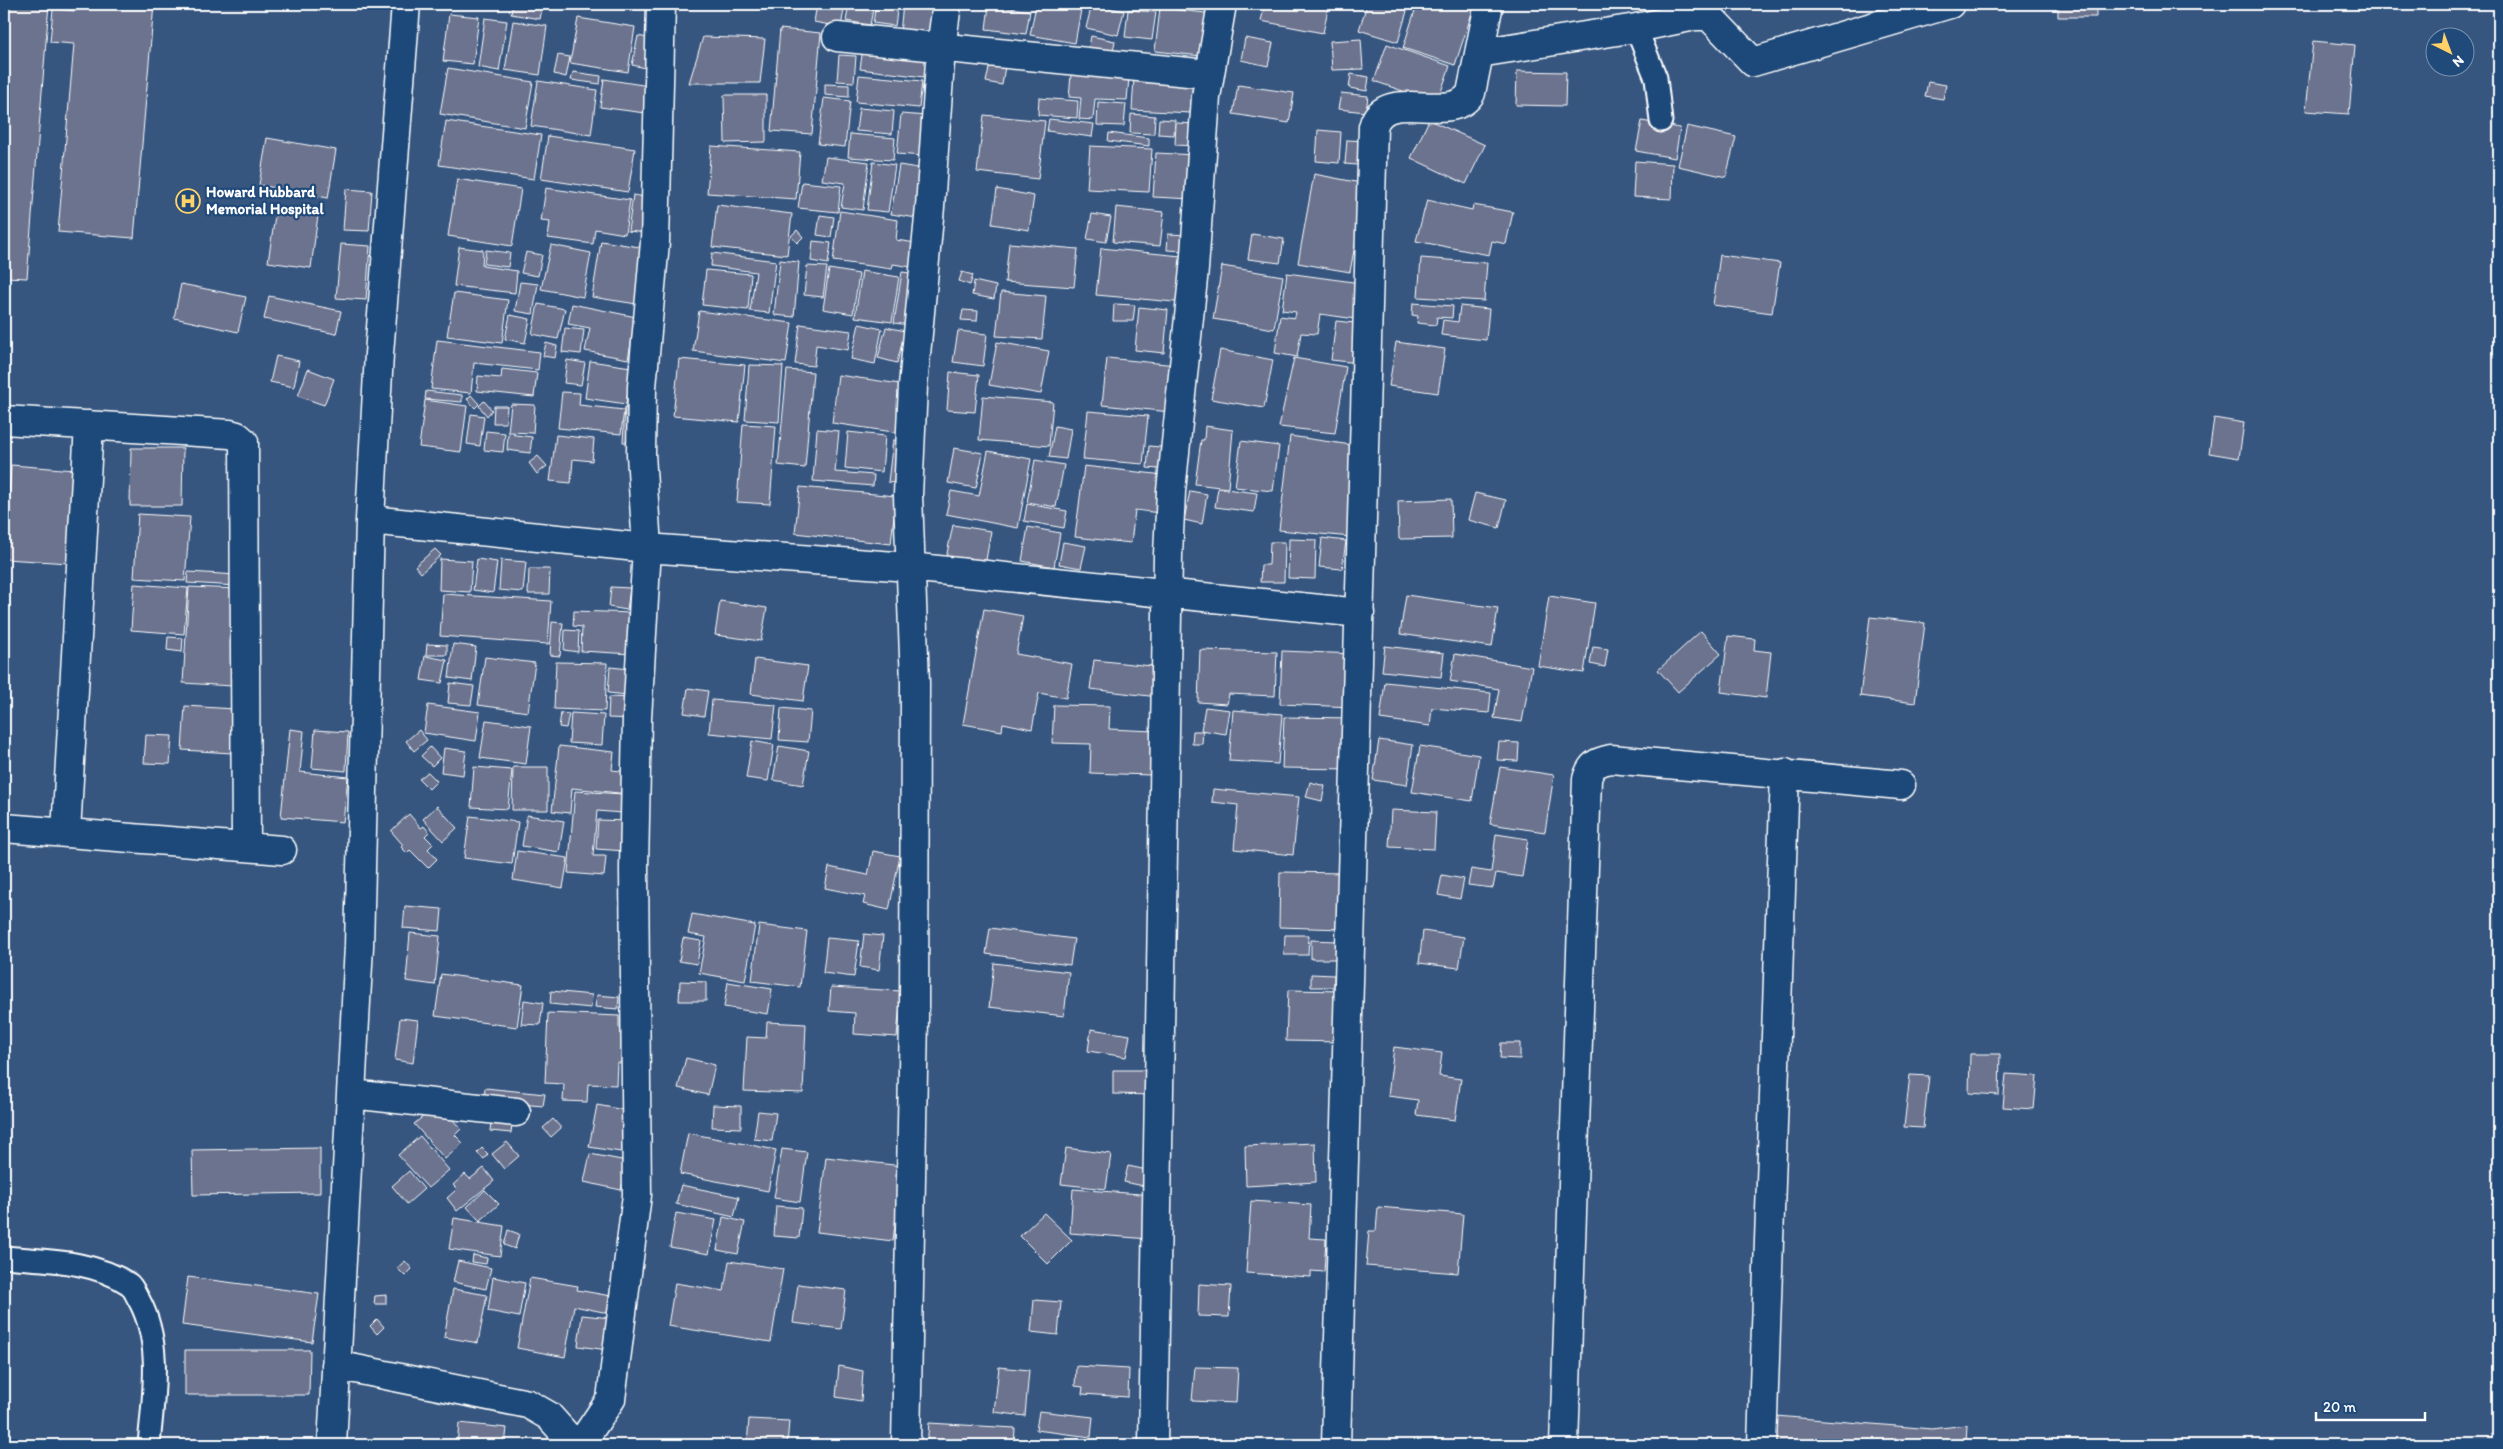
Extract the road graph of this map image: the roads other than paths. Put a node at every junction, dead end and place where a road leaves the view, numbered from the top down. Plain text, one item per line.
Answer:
1 (406, 4) edge
2 (661, 4) edge
3 (947, 4) edge
4 (1222, 4) edge
5 (1489, 4) edge
6 (1950, 4) edge
7 (1636, 28) junction
8 (837, 37) dead end
9 (941, 48) junction
10 (1479, 53) junction
11 (1208, 74) junction
12 (1661, 121) dead end
13 (4, 420) edge
14 (89, 425) junction
15 (370, 520) junction
16 (647, 548) junction
17 (909, 567) junction
18 (1169, 594) junction
19 (1360, 613) junction
20 (1785, 774) junction
21 (1901, 785) dead end
22 (4, 828) edge
23 (66, 832) junction
24 (246, 847) junction
25 (282, 850) dead end
26 (350, 1094) junction
27 (516, 1112) dead end
28 (4, 1257) edge
29 (336, 1365) junction
30 (150, 1445) edge
31 (332, 1445) edge
32 (575, 1445) edge
33 (580, 1445) edge
34 (906, 1445) edge
35 (1153, 1445) edge
36 (1336, 1445) edge
37 (1564, 1445) edge
38 (1762, 1445) edge

1 - 15 street
2 - 16 street
3 - 9 street
4 - 11 street
5 - 10 street
6 - 7 street
7 - 10 street
7 - 12 lane
8 - 9 street
9 - 11 street
9 - 17 street
10 - 19 street
11 - 18 street
13 - 14 street
14 - 23 street
14 - 24 street
15 - 16 street
15 - 26 street
16 - 17 street
16 - 33 street
17 - 18 street
17 - 34 street
18 - 19 street
18 - 35 street
19 - 36 street
20 - 21 street
20 - 37 street
20 - 38 street
22 - 23 street
23 - 24 street
24 - 25 street
26 - 27 street
26 - 29 street
28 - 30 lane
29 - 31 street
29 - 32 street

